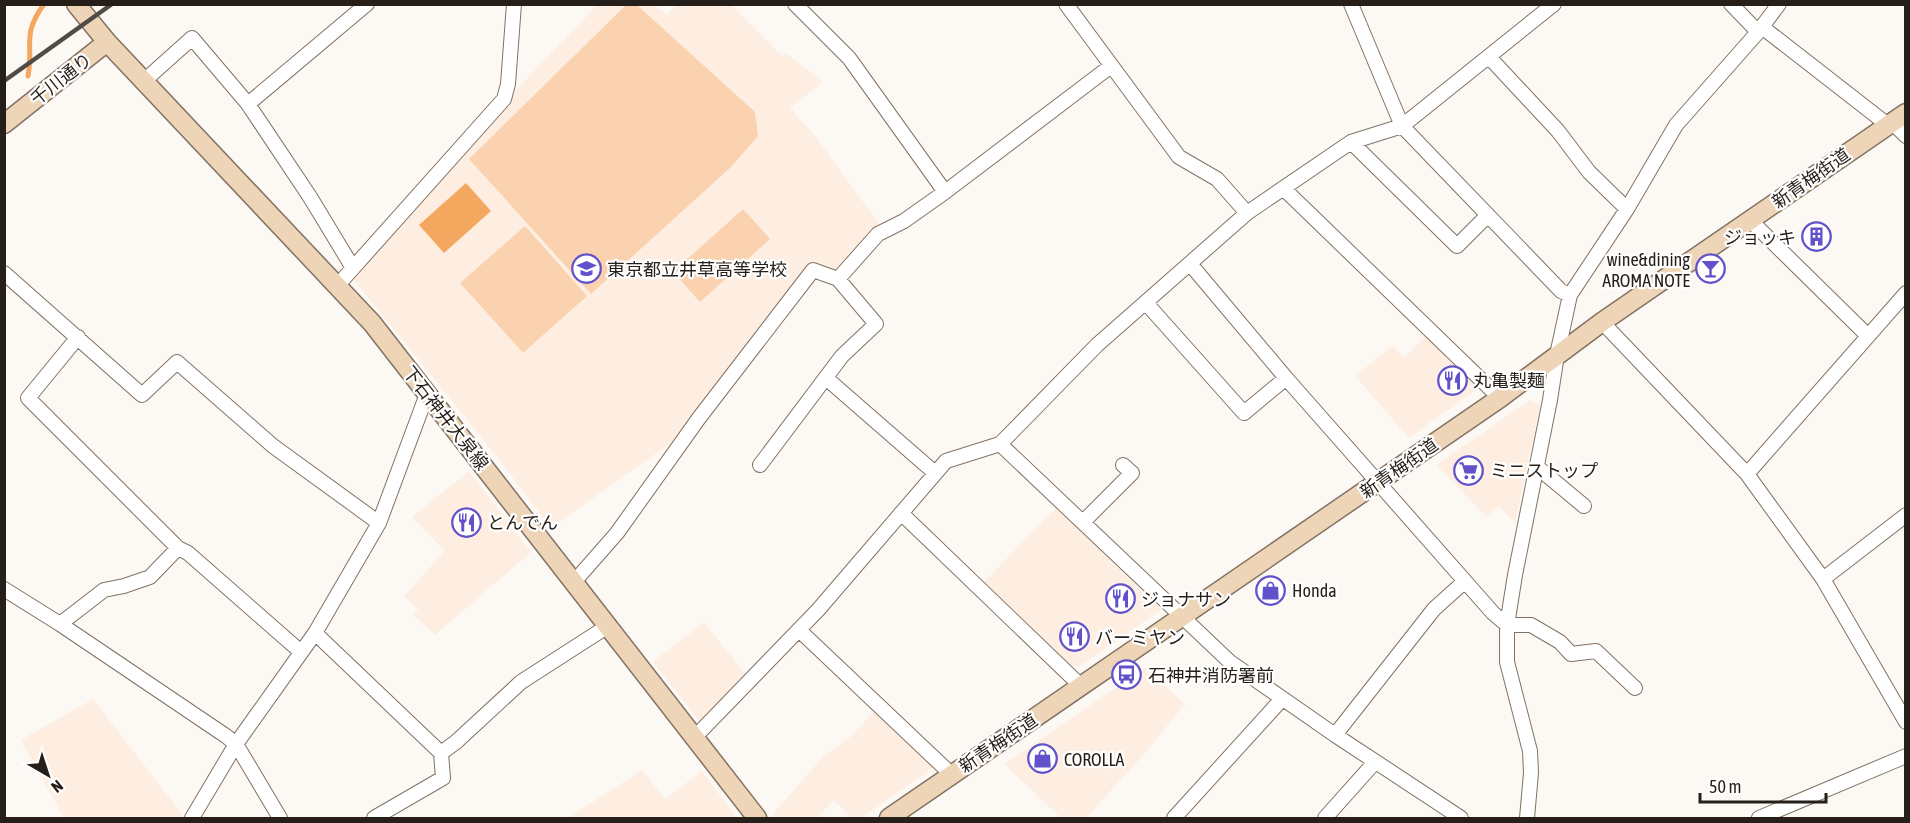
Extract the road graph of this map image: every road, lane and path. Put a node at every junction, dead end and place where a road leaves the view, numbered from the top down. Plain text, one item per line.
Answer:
1 (76, 4) edge
2 (367, 4) edge
3 (514, 4) edge
4 (795, 4) edge
5 (1066, 4) edge
6 (1351, 4) edge
7 (1554, 4) edge
8 (1731, 4) edge
9 (1779, 4) edge
10 (1760, 30) junction
11 (107, 42) junction
12 (1490, 57) junction
13 (1111, 66) junction
14 (144, 81) junction
15 (248, 104) junction
16 (1895, 120) edge
17 (4, 124) edge
18 (1402, 126) junction
19 (1905, 136) edge
20 (1351, 142) junction
21 (1283, 188) junction
22 (945, 192) junction
23 (1626, 209) junction
24 (1247, 213) junction
25 (1488, 215) junction
26 (1750, 220) junction
27 (1191, 265) junction
28 (353, 268) junction
29 (4, 273) edge
30 (838, 279) junction
31 (337, 286) junction
32 (1905, 293) edge
33 (1570, 295) junction
34 (1146, 303) junction
35 (1602, 322) junction
36 (1868, 336) junction
37 (78, 337) junction
38 (1557, 355) junction
39 (826, 378) junction
40 (1286, 378) junction
41 (428, 394) junction
42 (1500, 398) junction
43 (1000, 444) junction
44 (760, 465) dead end
45 (1123, 465) dead end
46 (1536, 466) junction
47 (935, 473) junction
48 (1747, 474) junction
49 (1378, 482) junction
50 (1584, 506) dead end
51 (901, 513) junction
52 (1905, 515) edge
53 (1083, 522) junction
54 (379, 523) junction
55 (178, 548) junction
56 (1823, 579) junction
57 (574, 582) junction
58 (1464, 582) junction
59 (4, 589) edge
60 (1181, 617) junction
61 (60, 624) junction
62 (1507, 625) junction
63 (608, 626) junction
64 (799, 630) junction
65 (315, 633) junction
66 (301, 652) junction
67 (1082, 687) junction
68 (1635, 688) dead end
69 (1282, 699) junction
70 (1905, 722) edge
71 (1335, 735) junction
72 (694, 738) junction
73 (236, 744) junction
74 (441, 753) junction
75 (1905, 756) edge
76 (1375, 762) junction
77 (951, 774) junction
78 (192, 819) edge
79 (280, 819) edge
80 (374, 819) edge
81 (757, 819) edge
82 (889, 819) edge
83 (1174, 819) edge
84 (1325, 819) edge
85 (1461, 819) edge
86 (1527, 819) edge
87 (1760, 819) edge

1 - 11 main road, 千川通り
2 - 15 street
3 - 28 street
4 - 22 street
5 - 13 street
6 - 18 street
7 - 12 street
8 - 10 street
9 - 10 street
10 - 16 street
10 - 23 street
11 - 14 main road, 下石神井大泉線
11 - 17 main road, 千川通り
12 - 18 street
12 - 23 street
13 - 22 street
13 - 24 street
14 - 15 street
14 - 31 main road, 下石神井大泉線
15 - 28 street
16 - 19 street
16 - 26 main road, 新青梅街道
18 - 20 street
18 - 25 street
20 - 21 street
20 - 25 street
21 - 24 street
21 - 42 street
22 - 30 street
23 - 33 street
24 - 27 street
25 - 33 street
26 - 35 main road, 新青梅街道
26 - 36 street
27 - 34 street
27 - 40 street
28 - 31 street
29 - 37 street
30 - 39 street
30 - 57 street
31 - 41 main road, 下石神井大泉線
32 - 36 street
33 - 38 street
34 - 40 street
34 - 43 street
35 - 38 main road, 新青梅街道
35 - 48 street
36 - 48 street
37 - 54 street
37 - 55 street
38 - 42 main road, 新青梅街道
38 - 46 street
39 - 44 street
39 - 47 street
40 - 49 street
41 - 54 street
41 - 57 main road, 下石神井大泉線
42 - 49 main road, 新青梅街道
43 - 47 street
43 - 53 street
45 - 53 street
46 - 50 street
46 - 62 street
47 - 51 street
48 - 56 street
49 - 58 street
49 - 60 main road, 新青梅街道
51 - 64 street
51 - 67 street
52 - 56 street
53 - 60 street
54 - 65 street
55 - 61 street
55 - 66 street
56 - 70 street
57 - 63 main road, 下石神井大泉線
58 - 62 street
58 - 71 street
59 - 61 street
60 - 67 main road, 新青梅街道
60 - 69 street
61 - 73 street
62 - 68 street
62 - 86 street
63 - 72 main road, 下石神井大泉線
63 - 74 street
64 - 72 street
64 - 77 street
65 - 66 street
65 - 74 street
66 - 73 street
67 - 77 main road, 新青梅街道
69 - 71 street
69 - 83 street
71 - 76 street
72 - 81 main road, 下石神井大泉線
73 - 78 street
73 - 79 street
74 - 80 street
75 - 87 street
76 - 84 street
76 - 85 street
77 - 82 main road, 新青梅街道

